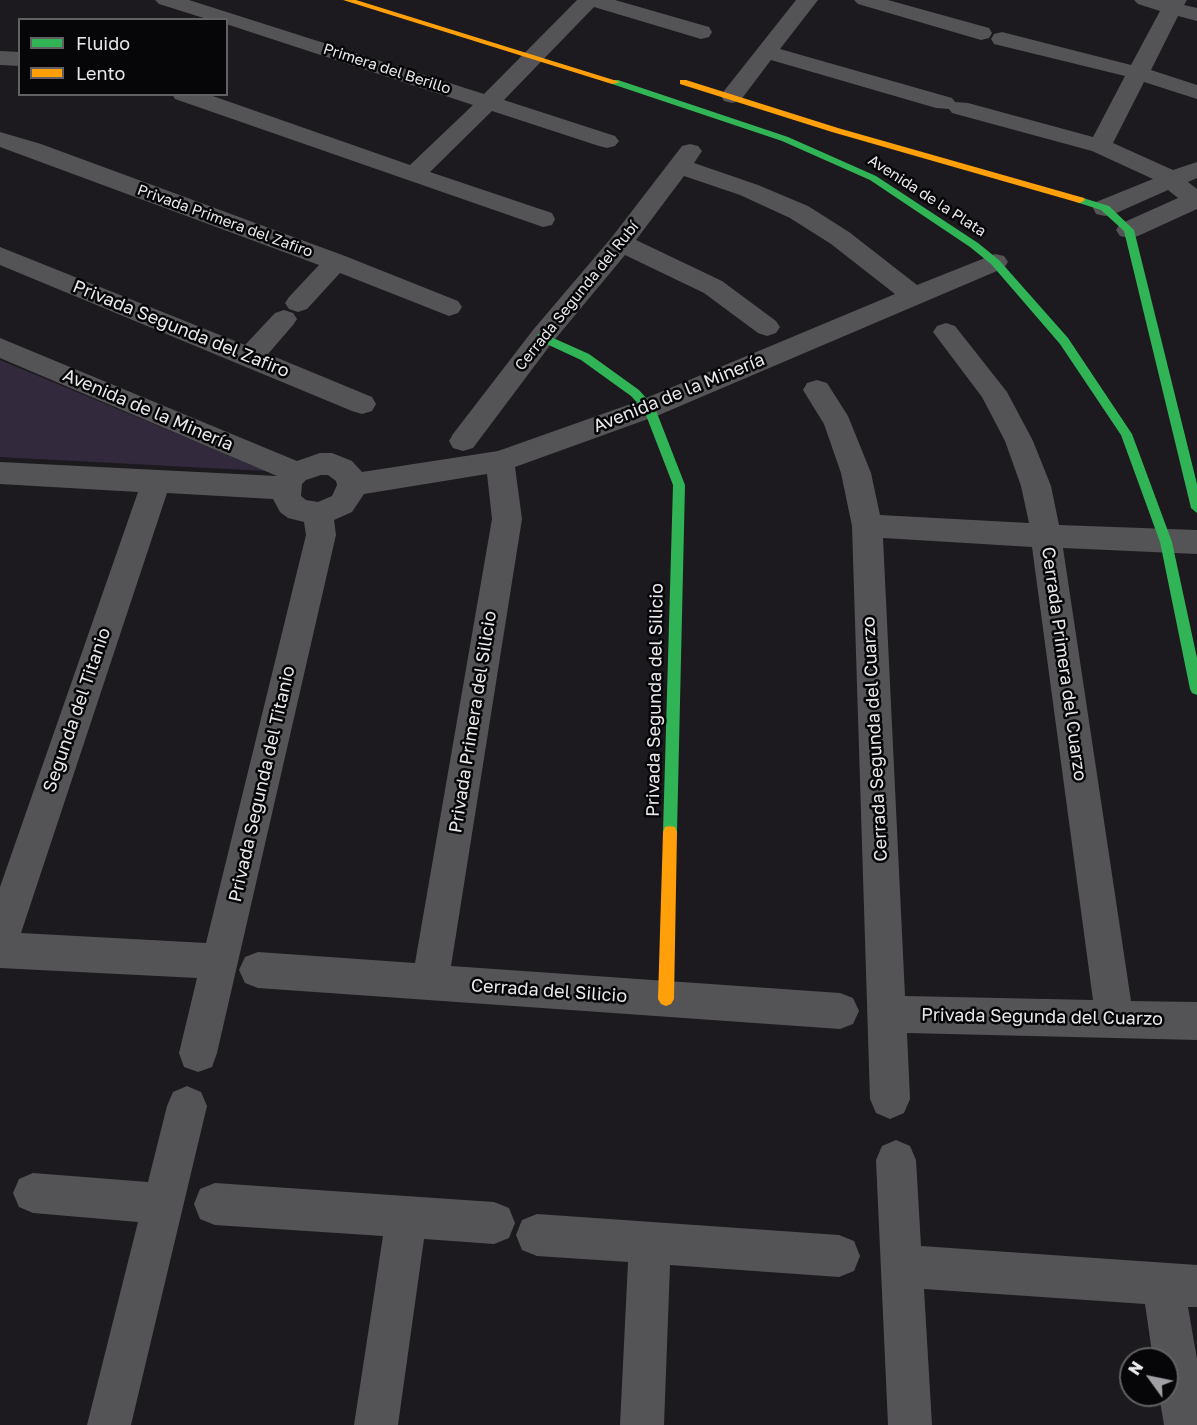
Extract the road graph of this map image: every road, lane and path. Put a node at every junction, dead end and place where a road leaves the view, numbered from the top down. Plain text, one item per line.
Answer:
1 (166, 0) edge
2 (347, 0) edge
3 (590, 0) edge
4 (807, 0) edge
5 (865, 0) edge
6 (1145, 0) edge
7 (1174, 3) edge
8 (1197, 15) edge
9 (236, 16) edge
10 (701, 32) dead end
11 (981, 33) dead end
12 (1002, 39) dead end
13 (544, 47) junction
14 (767, 52) junction
15 (0, 57) edge
16 (18, 59) edge
17 (1138, 73) junction
18 (674, 79) dead end
19 (1197, 92) edge
20 (189, 96) edge
21 (732, 96) junction
22 (489, 102) junction
23 (835, 130) junction
24 (0, 139) edge
25 (607, 141) dead end
26 (1100, 146) junction
27 (816, 152) junction
28 (1197, 169) edge
29 (414, 174) junction
30 (1172, 180) junction
31 (1196, 200) edge
32 (1105, 208) junction
33 (543, 219) dead end
34 (1130, 230) junction
35 (621, 243) junction
36 (0, 255) edge
37 (336, 262) junction
38 (995, 262) junction
39 (914, 296) junction
40 (449, 307) dead end
41 (767, 327) dead end
42 (946, 332) dead end
43 (542, 337) junction
44 (0, 347) edge
45 (249, 357) junction
46 (817, 390) dead end
47 (362, 404) dead end
48 (649, 408) junction
49 (464, 441) dead end
50 (500, 461) junction
51 (0, 473) edge
52 (291, 481) junction
53 (156, 482) junction
54 (352, 485) junction
55 (1197, 508) edge
56 (318, 513) junction
57 (867, 526) junction
58 (1046, 536) junction
59 (1166, 542) junction
60 (1197, 542) edge
61 (1197, 689) edge
62 (0, 940) edge
63 (0, 950) edge
64 (220, 961) junction
65 (258, 970) dead end
66 (430, 983) junction
67 (666, 999) junction
68 (840, 1011) dead end
69 (888, 1014) junction
70 (1116, 1020) junction
71 (1197, 1021) edge
72 (198, 1053) dead end
73 (890, 1099) dead end
74 (187, 1106) dead end
75 (896, 1160) dead end
76 (33, 1193) dead end
77 (163, 1204) junction
78 (215, 1204) dead end
79 (407, 1216) junction
80 (494, 1223) dead end
81 (537, 1235) dead end
82 (650, 1243) junction
83 (839, 1256) dead end
84 (901, 1266) junction
85 (1180, 1285) edge
86 (110, 1425) edge
87 (376, 1425) edge
88 (642, 1425) edge
89 (910, 1425) edge
90 (1186, 1425) edge

1 - 9 street, Primera del Berillo
2 - 13 street, Avenida de la Plata
3 - 10 street
3 - 13 street
4 - 14 street
5 - 11 street
6 - 7 street
7 - 8 street
7 - 17 street
9 - 22 street, Primera del Berillo
12 - 17 street
13 - 22 street
13 - 27 street, Avenida de la Plata
14 - 21 street
14 - 26 street
15 - 16 street
17 - 19 street
17 - 26 street
18 - 21 street, Avenida de la Plata
20 - 29 street
21 - 23 street, Avenida de la Plata
22 - 25 street, Primera del Berillo
22 - 29 street
23 - 27 street
23 - 32 street, Avenida de la Plata
24 - 37 street, Privada Primera del Zafiro
26 - 30 street
27 - 38 street, Avenida de la Plata
28 - 30 street
29 - 33 street
30 - 31 street
30 - 32 street
31 - 34 street
32 - 34 street, Avenida de la Plata
34 - 55 street
35 - 39 street, Cerrada Segunda del Rubí
35 - 41 street
35 - 43 street, Cerrada Segunda del Rubí
36 - 45 street, Privada Segunda del Zafiro
37 - 40 street, Privada Primera del Zafiro
37 - 45 street
38 - 39 street, Avenida de la Minería
38 - 59 street, Avenida de la Plata
39 - 48 street, Avenida de la Minería
42 - 58 street, Cerrada Primera del Cuarzo
43 - 48 street
43 - 49 street, Cerrada Segunda del Rubí
44 - 52 street, Avenida de la Minería
45 - 47 street, Privada Segunda del Zafiro
46 - 57 street, Cerrada Segunda del Cuarzo
48 - 50 street, Avenida de la Minería
48 - 67 street, Privada Segunda del Silicio
50 - 54 street, Avenida de la Minería
50 - 66 street, Privada Primera del Silicio
51 - 53 street
52 - 53 street
52 - 54 street
52 - 56 street
53 - 62 street, Segunda del Titanio
54 - 56 street
56 - 64 street, Privada Segunda del Titanio
57 - 58 street
57 - 69 street, Cerrada Segunda del Cuarzo
58 - 59 street
58 - 70 street, Cerrada Primera del Cuarzo
59 - 60 street
59 - 61 street, Avenida de la Plata
63 - 64 street
64 - 72 street, Privada Segunda del Titanio
65 - 66 street, Cerrada del Silicio
66 - 67 street, Cerrada del Silicio
67 - 68 street, Cerrada del Silicio
69 - 70 street, Privada Segunda del Cuarzo
69 - 73 street, Cerrada Segunda del Cuarzo
70 - 71 street, Privada Segunda del Cuarzo
74 - 77 street
75 - 84 street
76 - 77 street
77 - 86 street
78 - 79 street
79 - 80 street
79 - 87 street
81 - 82 street
82 - 83 street
82 - 88 street
84 - 85 street
84 - 89 street
85 - 90 street

